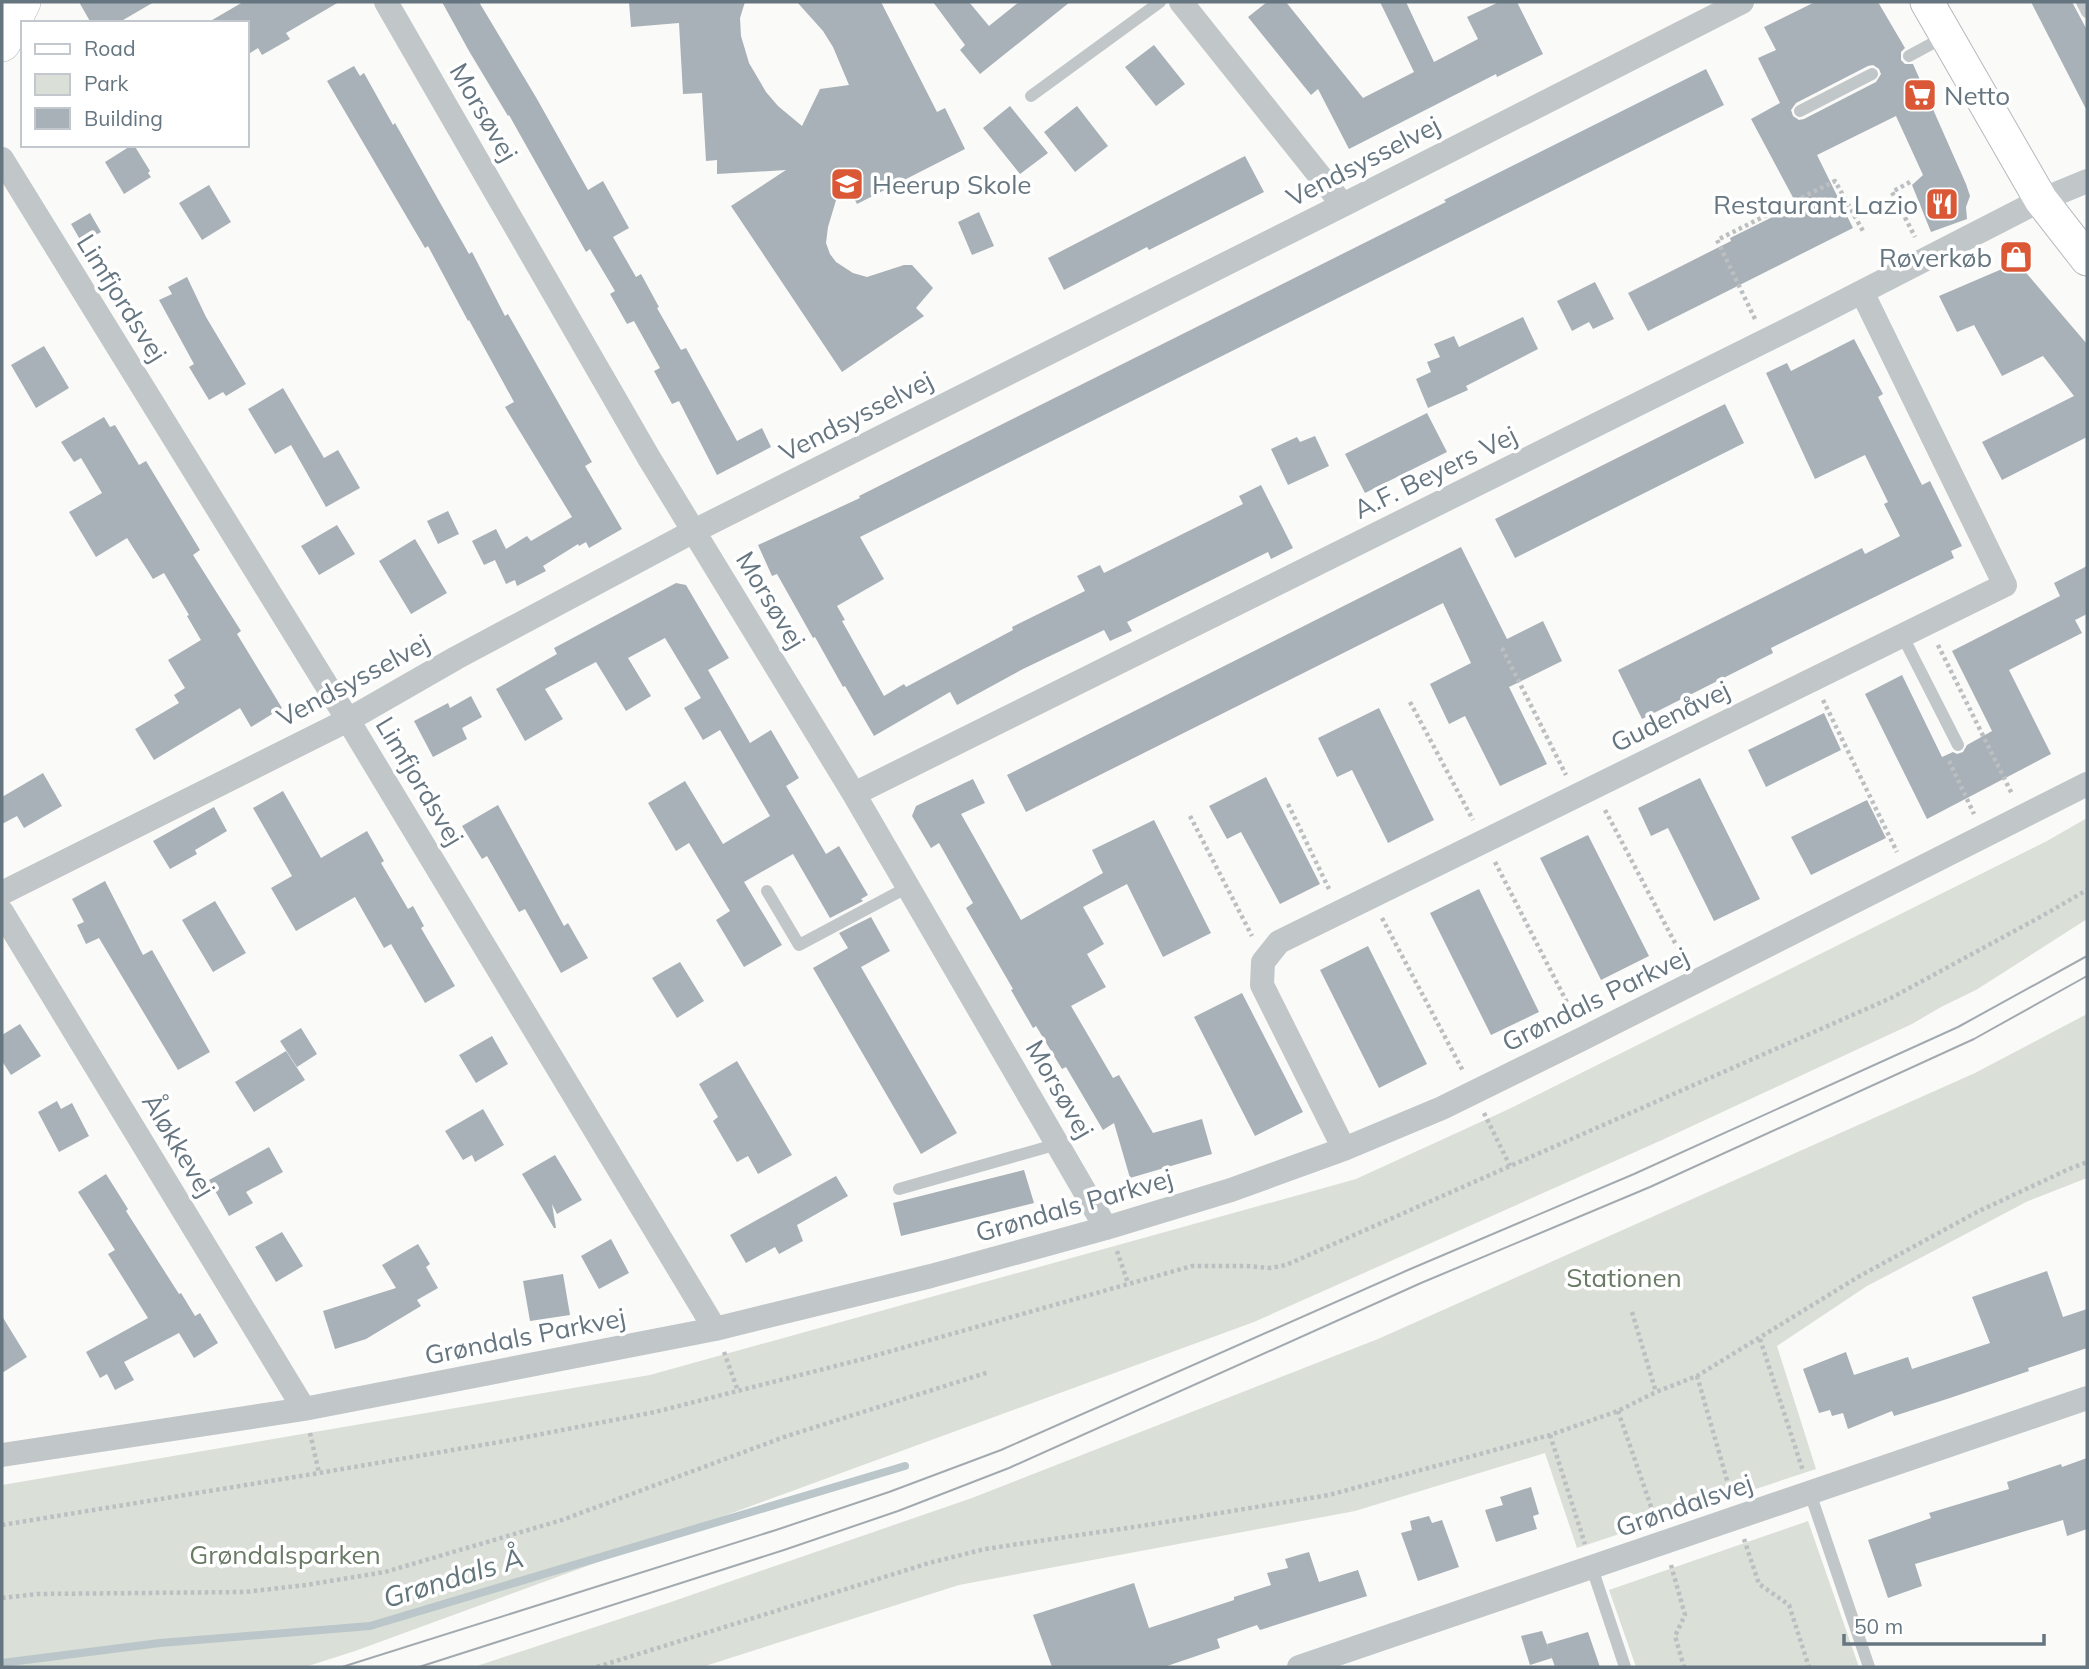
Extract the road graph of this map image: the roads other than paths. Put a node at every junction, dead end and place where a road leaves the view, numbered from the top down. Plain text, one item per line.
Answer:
1 (22, 2) edge
2 (386, 2) edge
3 (1160, 2) edge
4 (1181, 2) edge
5 (1742, 2) edge
6 (1927, 2) edge
7 (2082, 2) edge
8 (2087, 12) edge
9 (1947, 35) junction
10 (2, 43) edge
11 (1909, 56) dead end
12 (1872, 74) dead end
13 (1031, 96) dead end
14 (1801, 111) dead end
15 (2, 159) edge
16 (2087, 181) edge
17 (2041, 200) junction
18 (1343, 205) junction
19 (2081, 242) edge
20 (1862, 292) junction
21 (694, 531) junction
22 (1902, 635) junction
23 (348, 720) junction
24 (1958, 745) dead end
25 (2087, 784) edge
26 (854, 794) junction
27 (908, 887) junction
28 (767, 891) dead end
29 (2, 893) edge
30 (2, 912) edge
31 (1058, 1144) junction
32 (1344, 1149) junction
33 (899, 1189) dead end
34 (1106, 1228) junction
35 (715, 1329) junction
36 (2087, 1398) edge
37 (304, 1409) junction
38 (2, 1455) edge
39 (1810, 1493) junction
40 (1592, 1568) junction
41 (1299, 1667) edge
42 (1625, 1667) edge
43 (1868, 1667) edge

1 - 10 main road
2 - 21 street, Morsøvej
3 - 13 lane
4 - 18 street
5 - 18 street, Vendsysselvej
6 - 9 street
7 - 8 lane
9 - 11 lane
9 - 17 street
12 - 14 lane
15 - 23 street, Limfjordsvej
16 - 17 street, A.F. Beyers Vej
17 - 19 street
17 - 20 street, A.F. Beyers Vej
18 - 21 street, Vendsysselvej
20 - 22 street, Gudenåvej
20 - 26 street, A.F. Beyers Vej
21 - 23 street, Vendsysselvej
21 - 26 street, Morsøvej
22 - 24 lane
22 - 32 street, Gudenåvej
23 - 29 street, Vendsysselvej
23 - 35 street, Limfjordsvej
25 - 32 street, Grøndals Parkvej
26 - 27 street, Morsøvej
27 - 28 lane
27 - 31 street, Morsøvej
30 - 37 street, Åløkkevej
31 - 33 lane
31 - 34 street, Morsøvej
32 - 34 street, Grøndals Parkvej
34 - 35 street, Grøndals Parkvej
35 - 37 street, Grøndals Parkvej
36 - 39 street, Grøndalsvej
37 - 38 street, Grøndals Parkvej
39 - 40 street, Grøndalsvej
39 - 43 lane
40 - 41 street, Grøndalsvej
40 - 42 lane

